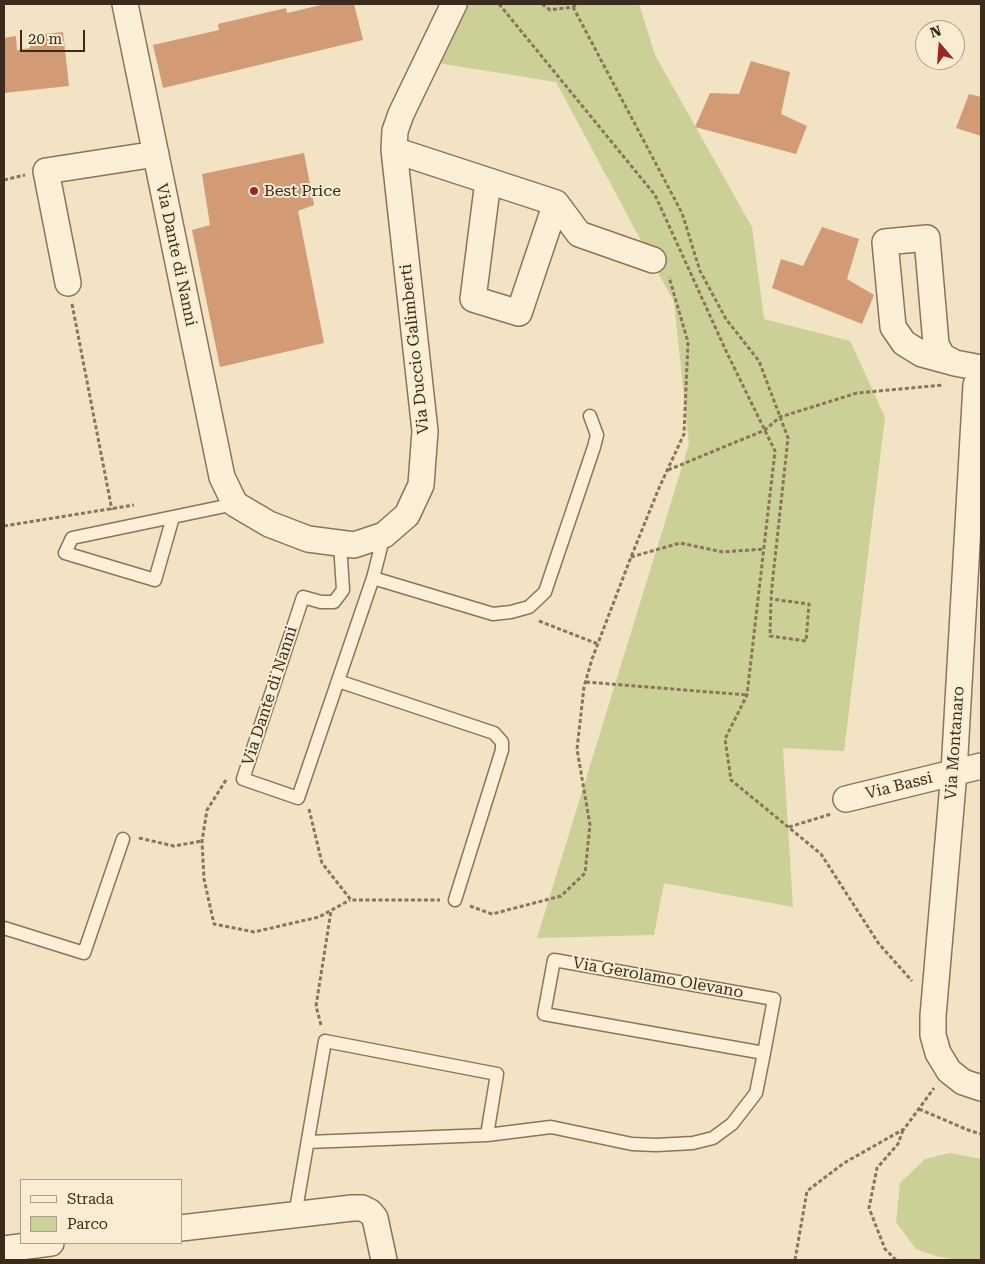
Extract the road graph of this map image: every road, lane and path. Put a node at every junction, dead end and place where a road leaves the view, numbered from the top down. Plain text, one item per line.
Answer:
1 (125, 4) edge
2 (454, 4) edge
3 (499, 4) edge
4 (542, 4) edge
5 (577, 4) edge
6 (573, 7) junction
7 (394, 150) junction
8 (156, 154) junction
9 (488, 181) junction
10 (556, 203) junction
11 (653, 260) joint
12 (68, 283) joint
13 (955, 363) junction
14 (980, 376) edge
15 (590, 416) dead end
16 (780, 417) junction
17 (765, 430) junction
18 (668, 470) junction
19 (236, 504) junction
20 (136, 505) dead end
21 (112, 510) junction
22 (173, 517) junction
23 (4, 526) edge
24 (384, 535) junction
25 (340, 543) junction
26 (764, 549) junction
27 (631, 556) junction
28 (374, 578) junction
29 (771, 599) junction
30 (515, 611) junction
31 (598, 644) junction
32 (338, 681) junction
33 (586, 682) junction
34 (747, 695) junction
35 (981, 766) edge
36 (954, 772) junction
37 (245, 773) junction
38 (303, 784) junction
39 (846, 799) joint
40 (788, 827) junction
41 (123, 839) joint
42 (202, 841) junction
43 (351, 900) junction
44 (455, 900) junction
45 (332, 910) junction
46 (4, 928) edge
47 (914, 983) dead end
48 (324, 1040) junction
49 (764, 1053) junction
50 (938, 1084) dead end
51 (981, 1088) edge
52 (919, 1109) junction
53 (904, 1129) junction
54 (981, 1134) edge
55 (487, 1135) junction
56 (308, 1142) junction
57 (295, 1215) junction
58 (182, 1228) edge
59 (43, 1244) edge
60 (4, 1249) edge
61 (384, 1260) edge
62 (795, 1260) edge
63 (896, 1260) edge

1 - 8 street, Via Dante di Nanni
2 - 7 street, Via Duccio Galimberti
3 - 17 path
4 - 6 path
5 - 6 path
6 - 16 path
7 - 9 street
7 - 24 street, Via Duccio Galimberti
8 - 12 street
8 - 19 street, Via Dante di Nanni
9 - 10 street
9 - 10 street
10 - 11 street
11 - 18 path
12 - 21 path
13 - 13 street
13 - 14 street
14 - 16 path
14 - 36 street, Via Montanaro
15 - 30 lane
16 - 17 path
16 - 29 path
17 - 18 path
17 - 26 path
18 - 27 path
19 - 22 lane
19 - 25 street
20 - 21 path
21 - 23 path
22 - 22 lane
24 - 25 street
24 - 28 lane
25 - 37 lane, Via Dante di Nanni
26 - 27 path
26 - 34 path
27 - 31 path
28 - 30 lane
28 - 32 lane
29 - 29 path
30 - 31 path
31 - 33 path
32 - 38 lane
32 - 44 lane
33 - 34 path
33 - 44 path
34 - 40 path
35 - 36 street, Via Bassi
36 - 39 street, Via Bassi
36 - 51 street, Via Montanaro
37 - 38 lane, Via Dante di Nanni
37 - 42 path
38 - 43 path
39 - 40 path
40 - 47 path
41 - 42 path
41 - 46 lane
42 - 45 path
43 - 44 path
43 - 45 path
45 - 48 path
48 - 55 lane
48 - 56 lane
49 - 49 lane, Via Gerolamo Olevano
49 - 55 lane, Via Gerolamo Olevano
50 - 52 path
52 - 53 path
52 - 54 path
53 - 62 path
53 - 63 path
55 - 56 lane, Via Gerolamo Olevano
56 - 57 lane
57 - 58 street
57 - 61 street
59 - 60 street

